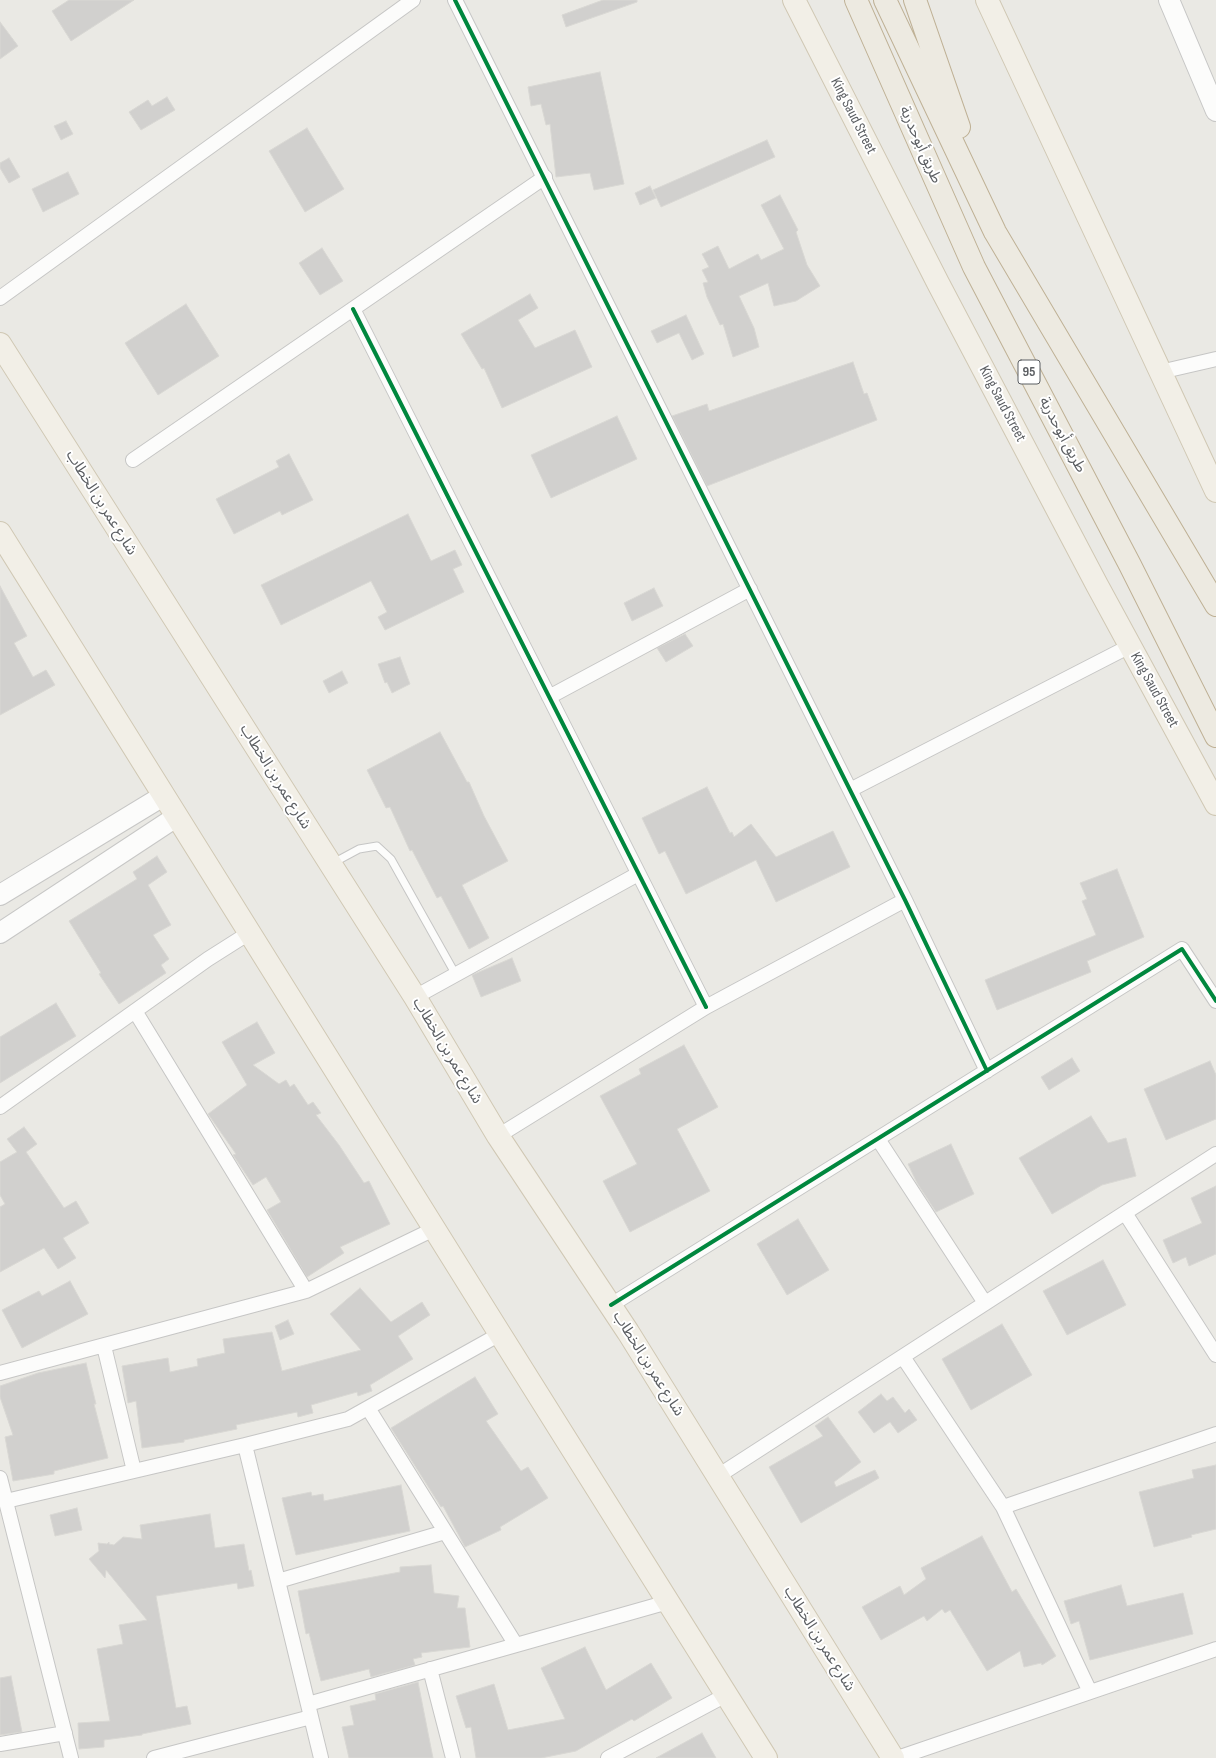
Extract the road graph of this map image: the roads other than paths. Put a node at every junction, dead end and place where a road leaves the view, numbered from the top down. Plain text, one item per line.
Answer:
1 (413, 0) edge
2 (455, 0) edge
3 (794, 0) edge
4 (856, 0) edge
5 (885, 0) edge
6 (915, 0) edge
7 (987, 0) edge
8 (1168, 0) edge
9 (1216, 111) edge
10 (545, 177) junction
11 (995, 232) junction
12 (0, 298) edge
13 (353, 309) junction
14 (0, 344) edge
15 (1216, 359) edge
16 (1160, 372) junction
17 (133, 460) dead end
18 (1216, 491) edge
19 (0, 533) edge
20 (750, 589) junction
21 (1216, 606) edge
22 (1130, 646) junction
23 (549, 697) junction
24 (1216, 736) edge
25 (850, 790) junction
26 (163, 796) junction
27 (1216, 804) edge
28 (176, 817) junction
29 (330, 864) junction
30 (638, 874) junction
31 (0, 895) edge
32 (905, 900) junction
33 (0, 933) edge
34 (248, 933) junction
35 (456, 975) junction
36 (416, 997) junction
37 (1216, 1001) edge
38 (706, 1007) junction
39 (135, 1011) junction
40 (987, 1071) junction
41 (0, 1107) edge
42 (498, 1136) junction
43 (878, 1139) junction
44 (1216, 1154) edge
45 (1125, 1213) junction
46 (434, 1229) junction
47 (306, 1291) junction
48 (985, 1303) junction
49 (611, 1305) junction
50 (500, 1334) junction
51 (104, 1346) junction
52 (1216, 1355) edge
53 (903, 1357) junction
54 (0, 1373) edge
55 (368, 1408) junction
56 (1216, 1434) edge
57 (245, 1445) junction
58 (134, 1471) junction
59 (718, 1476) junction
60 (0, 1478) edge
61 (6, 1501) junction
62 (1003, 1507) junction
63 (445, 1532) junction
64 (278, 1581) junction
65 (668, 1602) junction
66 (516, 1645) junction
67 (1216, 1649) edge
68 (430, 1669) junction
69 (1090, 1692) junction
70 (726, 1695) junction
71 (309, 1710) junction
72 (65, 1733) junction
73 (0, 1744) edge
74 (187, 1754) edge
75 (923, 1754) edge
76 (71, 1758) edge
77 (154, 1758) edge
78 (321, 1758) edge
79 (454, 1758) edge
80 (608, 1758) edge
81 (766, 1758) edge
82 (893, 1758) edge
83 (897, 1758) edge

1 - 12 street
2 - 10 street
3 - 22 main road, King Saud Street
4 - 24 highway, طريق أبوحدرية / 95
5 - 11 highway, طريق أبوحدرية
6 - 11 highway
7 - 16 main road
8 - 9 street
10 - 13 street
10 - 20 street
11 - 21 highway, طريق أبوحدرية
13 - 17 street
13 - 23 street
14 - 29 main road, شارع عمر بن الخطاب
15 - 16 street
16 - 18 main road
19 - 26 main road
20 - 23 street
20 - 25 street
22 - 25 street
22 - 27 main road, King Saud Street
23 - 30 street
25 - 32 street
26 - 28 main road
26 - 31 street
28 - 33 street
28 - 34 main road
29 - 35 lane
29 - 36 main road, شارع عمر بن الخطاب
30 - 35 street
30 - 38 street
32 - 38 street
32 - 40 street
34 - 39 street
34 - 46 main road
35 - 36 street
36 - 42 main road, شارع عمر بن الخطاب
37 - 40 street
38 - 42 street
39 - 41 street
39 - 47 street
40 - 43 street
42 - 49 main road, شارع عمر بن الخطاب
43 - 48 street
43 - 49 street
44 - 45 street
45 - 48 street
45 - 52 street
46 - 47 street
46 - 50 main road
47 - 51 street
48 - 53 street
49 - 59 main road, شارع عمر بن الخطاب
50 - 55 street
50 - 65 main road
51 - 54 street
51 - 58 street
53 - 59 street
53 - 62 street
55 - 57 street
55 - 63 street
56 - 62 street
57 - 58 street
57 - 64 street
58 - 61 street
59 - 82 main road, شارع عمر بن الخطاب
60 - 61 street
61 - 72 street
62 - 69 street
63 - 64 street
63 - 66 street
64 - 71 street
65 - 66 street
65 - 70 main road
66 - 68 street
67 - 69 street
68 - 71 street
68 - 79 street
69 - 75 street
70 - 80 street
70 - 81 main road
71 - 74 street
71 - 78 street
72 - 73 street
72 - 76 street
74 - 77 street
75 - 83 street

